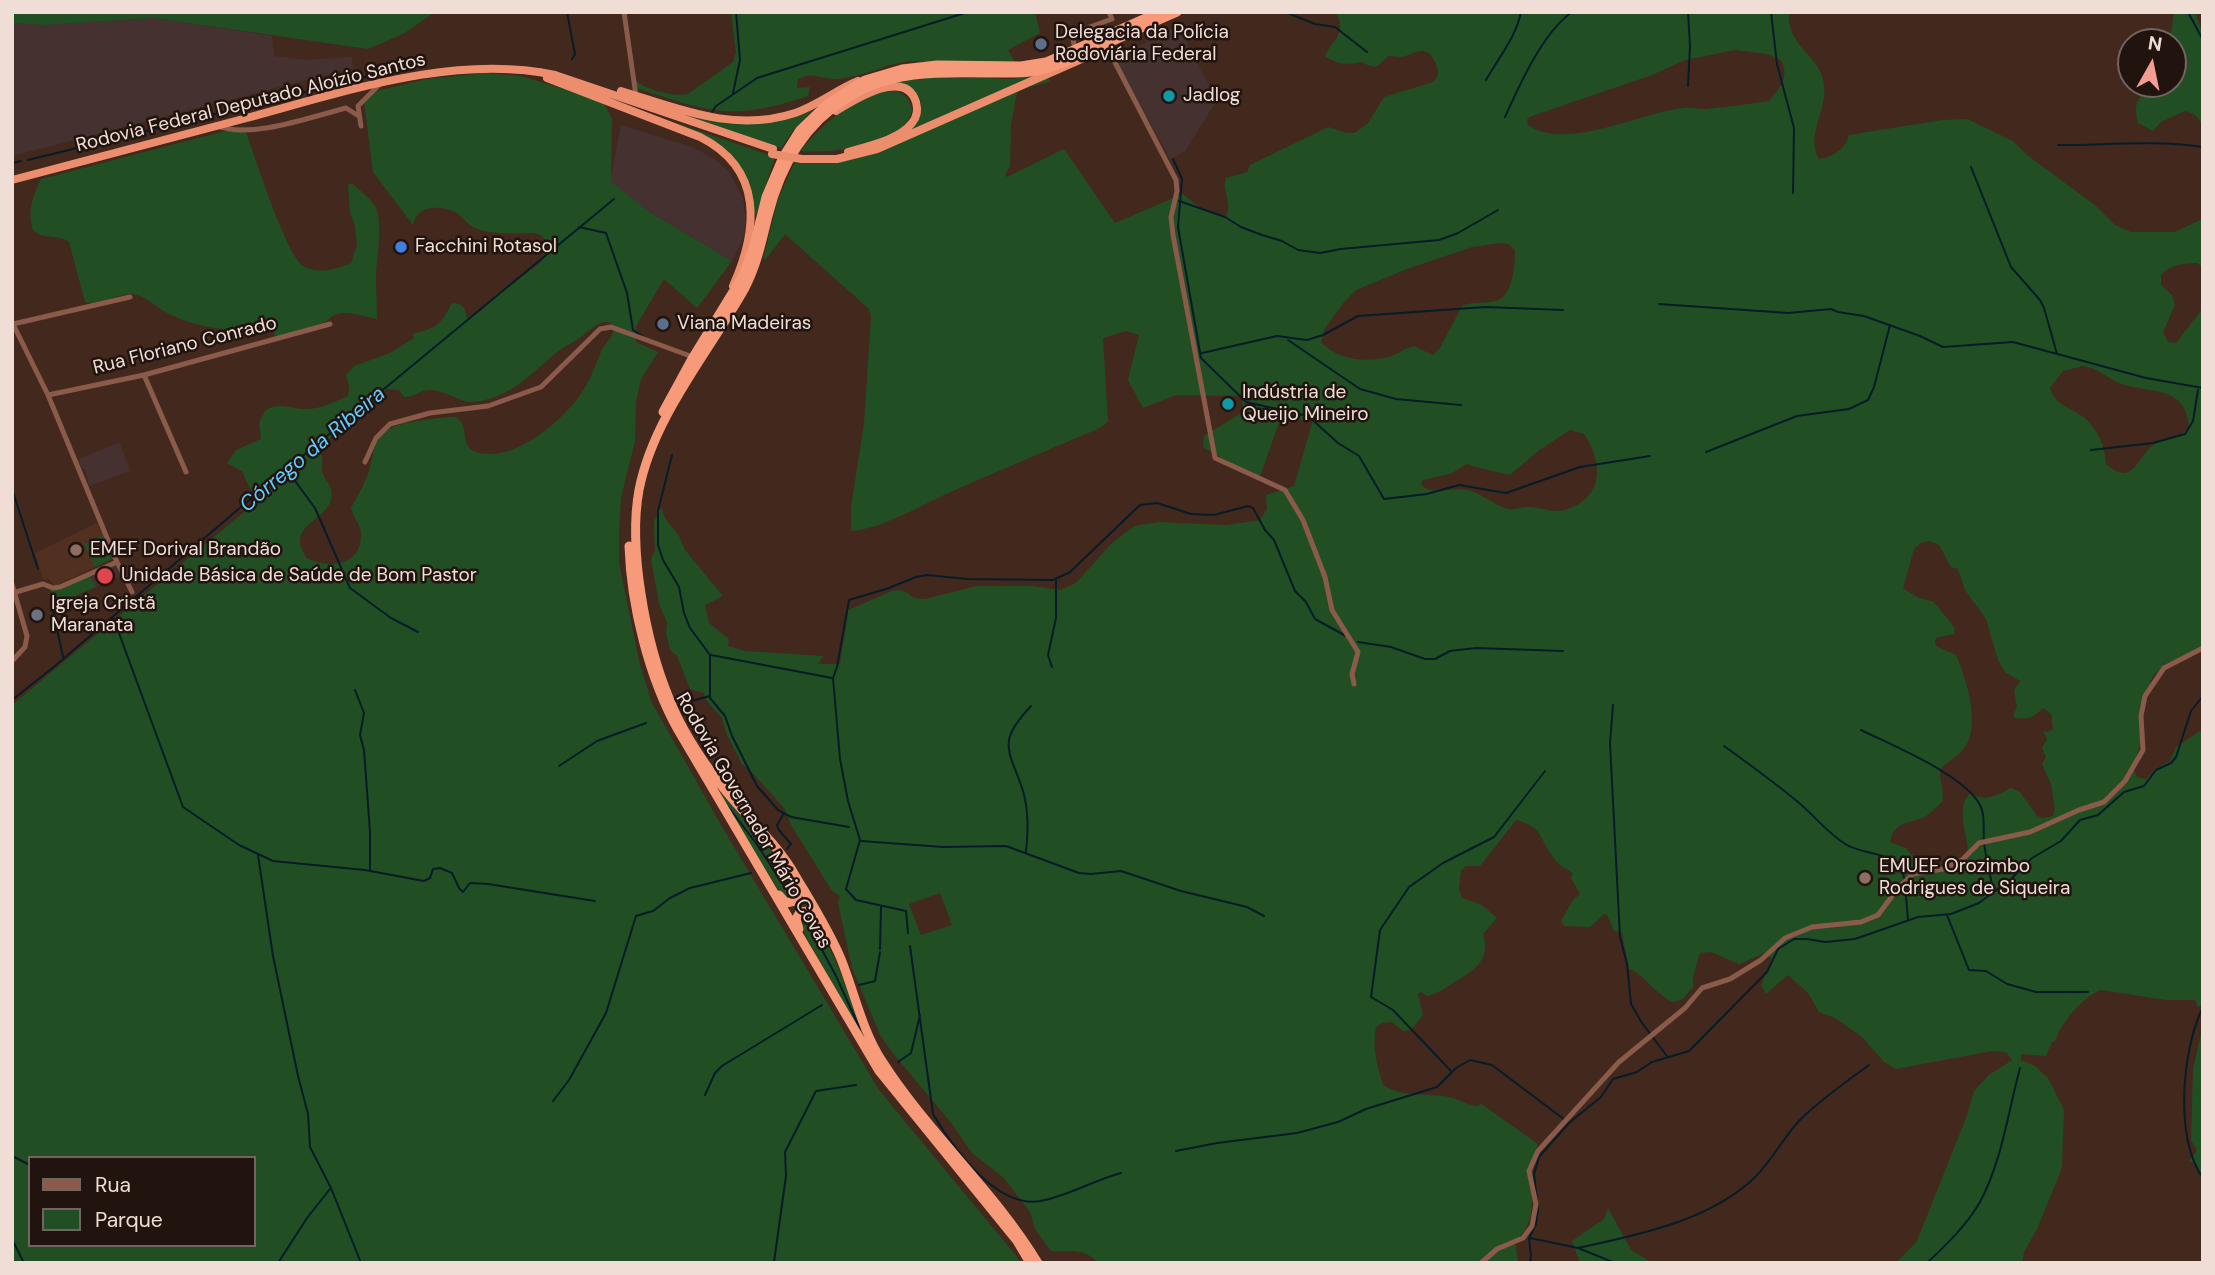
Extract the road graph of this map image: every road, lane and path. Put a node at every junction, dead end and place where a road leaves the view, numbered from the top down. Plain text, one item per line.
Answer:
1 (625, 12) edge
2 (1148, 12) edge
3 (1159, 12) edge
4 (1178, 12) edge
5 (1111, 16) edge
6 (1139, 29) junction
7 (1115, 32) junction
8 (1108, 47) junction
9 (1075, 50) junction
10 (498, 68) junction
11 (523, 69) junction
12 (878, 75) junction
13 (544, 77) junction
14 (380, 84) junction
15 (636, 96) junction
16 (357, 115) junction
17 (217, 126) junction
18 (360, 126) dead end
19 (802, 140) junction
20 (772, 151) junction
21 (803, 157) junction
22 (12, 180) edge
23 (130, 297) dead end
24 (13, 323) edge
25 (330, 324) dead end
26 (707, 336) junction
27 (693, 358) junction
28 (144, 375) junction
29 (48, 396) junction
30 (365, 462) dead end
31 (186, 472) dead end
32 (117, 562) junction
33 (13, 590) edge
34 (132, 592) dead end
35 (2203, 648) edge
36 (12, 660) edge
37 (1354, 684) dead end
38 (777, 848) junction
39 (755, 862) junction
40 (841, 960) junction
41 (821, 973) junction
42 (1030, 1263) edge
43 (1038, 1263) edge
44 (1481, 1263) edge

1 - 15 street
2 - 7 highway
3 - 7 highway, Rodovia Governador Mário Covas
4 - 6 highway, Rodovia Governador Mário Covas
5 - 9 street
6 - 8 highway
6 - 19 highway, Rodovia Governador Mário Covas
7 - 9 highway, Rodovia Governador Mário Covas
8 - 21 highway
8 - 37 street
9 - 12 highway, Rodovia Governador Mário Covas
10 - 11 highway
10 - 13 highway
10 - 14 highway, Rodovia Federal Deputado Aloízio Santos
11 - 15 highway
11 - 20 highway
12 - 15 highway
12 - 26 highway, Rodovia Governador Mário Covas
13 - 20 highway
13 - 26 highway
14 - 16 street
14 - 17 highway, Rodovia Federal Deputado Aloízio Santos
16 - 17 street
16 - 18 street
17 - 22 highway, Rodovia Federal Deputado Aloízio Santos
19 - 21 highway
19 - 38 highway, Rodovia Governador Mário Covas
20 - 21 highway, bridge
23 - 24 street
24 - 29 street
25 - 28 street, Rua Floriano Conrado
26 - 27 highway, Rodovia Governador Mário Covas
27 - 30 street
27 - 39 highway, Rodovia Governador Mário Covas
28 - 29 street, Rua Floriano Conrado
28 - 31 street
29 - 32 street
32 - 33 street
32 - 34 street
33 - 36 street
35 - 44 street
38 - 39 highway
38 - 40 highway, Rodovia Governador Mário Covas
39 - 41 highway, Rodovia Governador Mário Covas
40 - 41 highway
40 - 43 highway, Rodovia Governador Mário Covas
41 - 42 highway, Rodovia Governador Mário Covas

